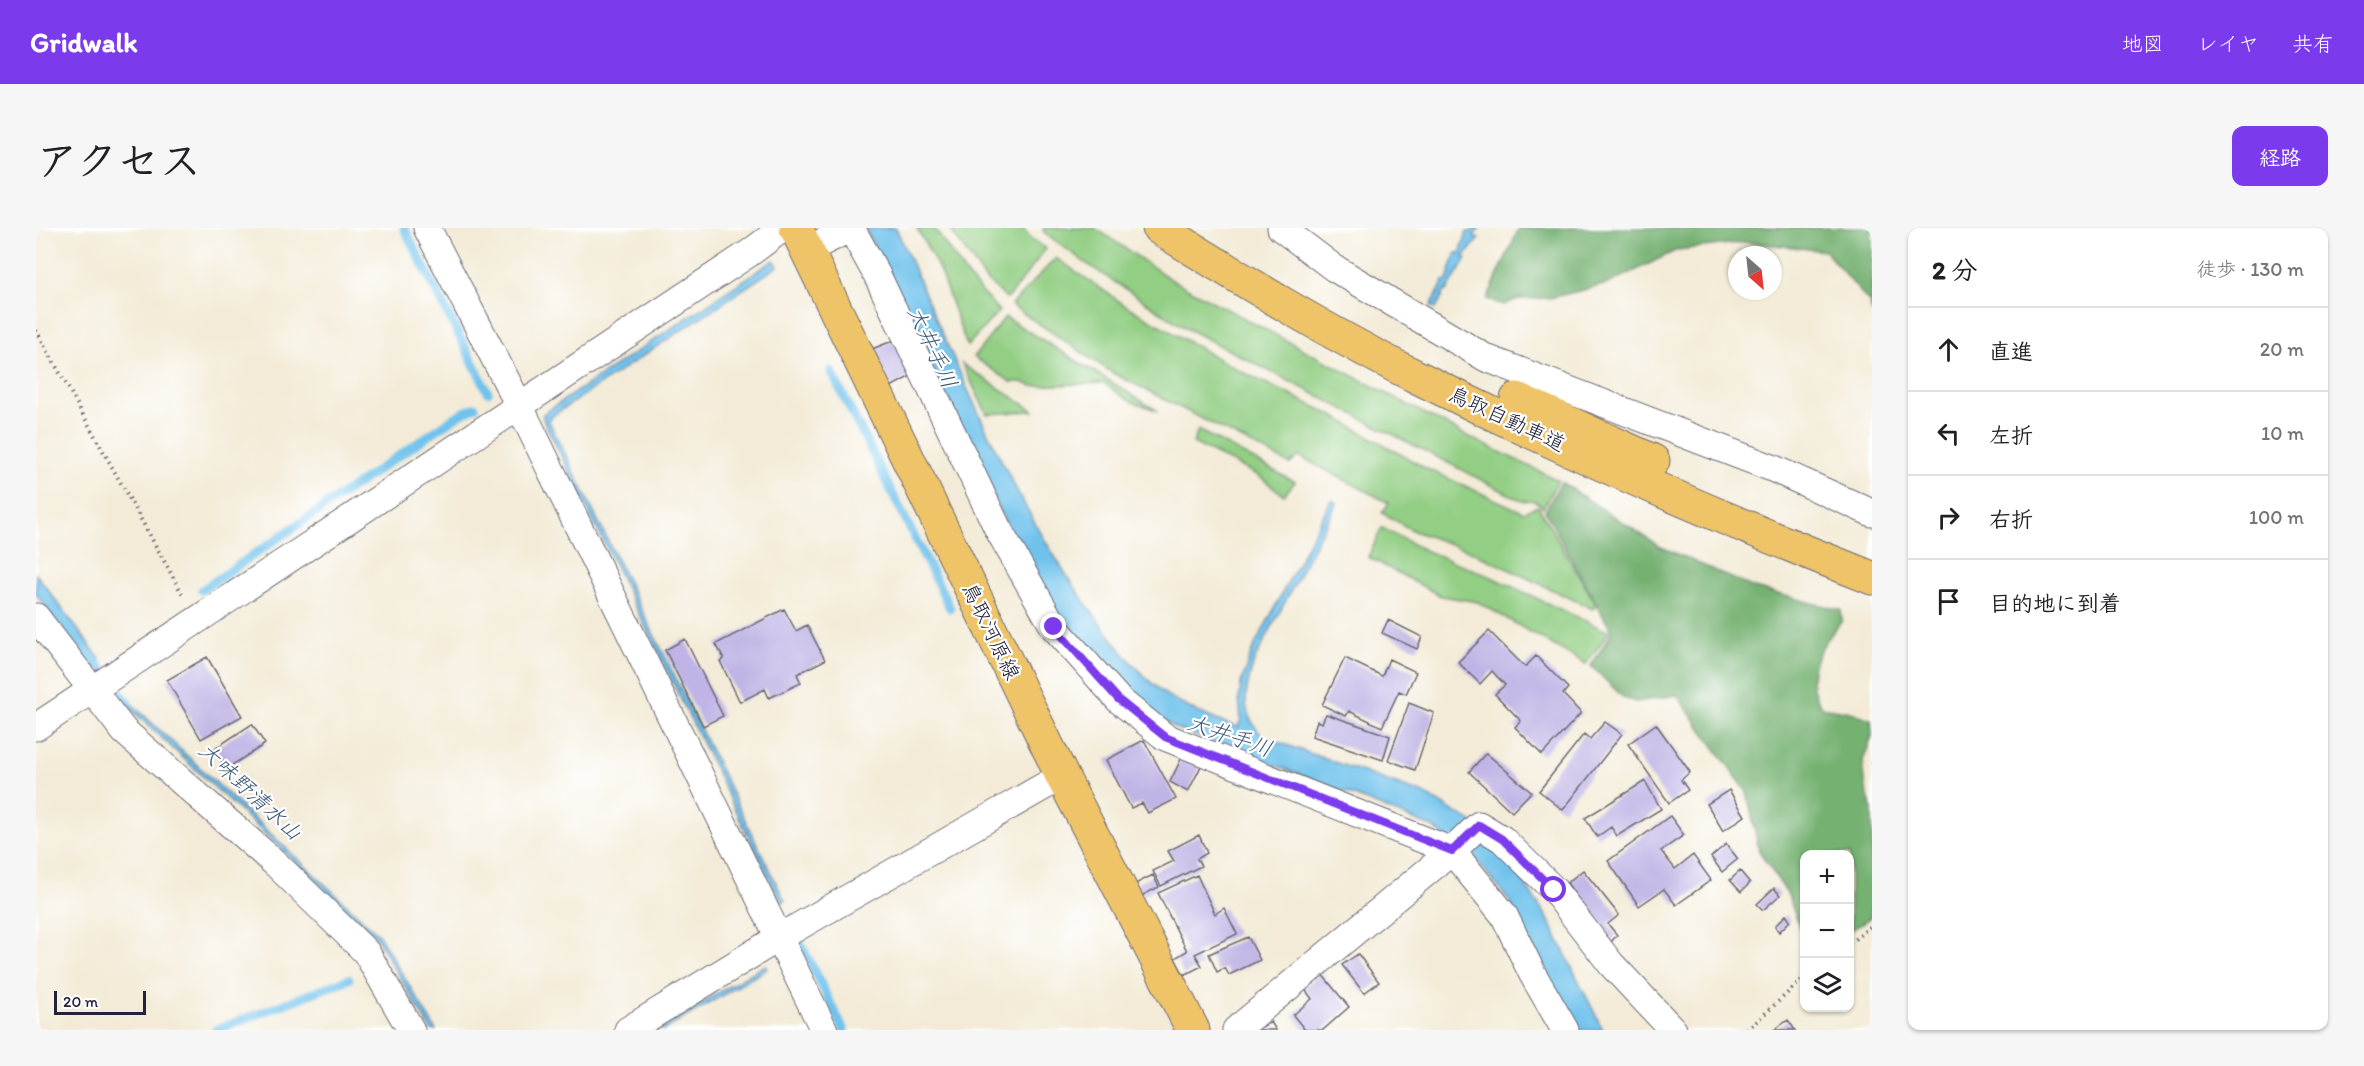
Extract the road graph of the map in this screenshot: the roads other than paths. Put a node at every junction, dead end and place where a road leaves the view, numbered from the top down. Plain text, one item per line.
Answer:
1 (427, 228) edge
2 (783, 228) edge
3 (1159, 228) edge
4 (1198, 228) edge
5 (1281, 228) edge
6 (801, 239) edge
7 (519, 405) junction
8 (1872, 513) edge
9 (1872, 554) edge
10 (1872, 578) edge
11 (36, 617) edge
12 (93, 689) junction
13 (36, 727) edge
14 (1062, 776) junction
15 (1452, 851) junction
16 (780, 937) junction
17 (411, 1030) edge
18 (628, 1030) edge
19 (824, 1030) edge
20 (1193, 1030) edge
21 (1236, 1030) edge
22 (1565, 1030) edge
23 (1673, 1030) edge

1 - 7 street
2 - 7 street
3 - 10 main road, 鳥取自動車道
4 - 9 main road, 鳥取自動車道
5 - 8 street
6 - 14 main road, 鳥取河原線
6 - 15 street
7 - 12 street
7 - 16 street
11 - 12 street
12 - 13 street
12 - 17 street
14 - 16 street
14 - 20 main road, 鳥取河原線
15 - 21 street
15 - 22 street
15 - 23 street
16 - 18 street
16 - 19 street

